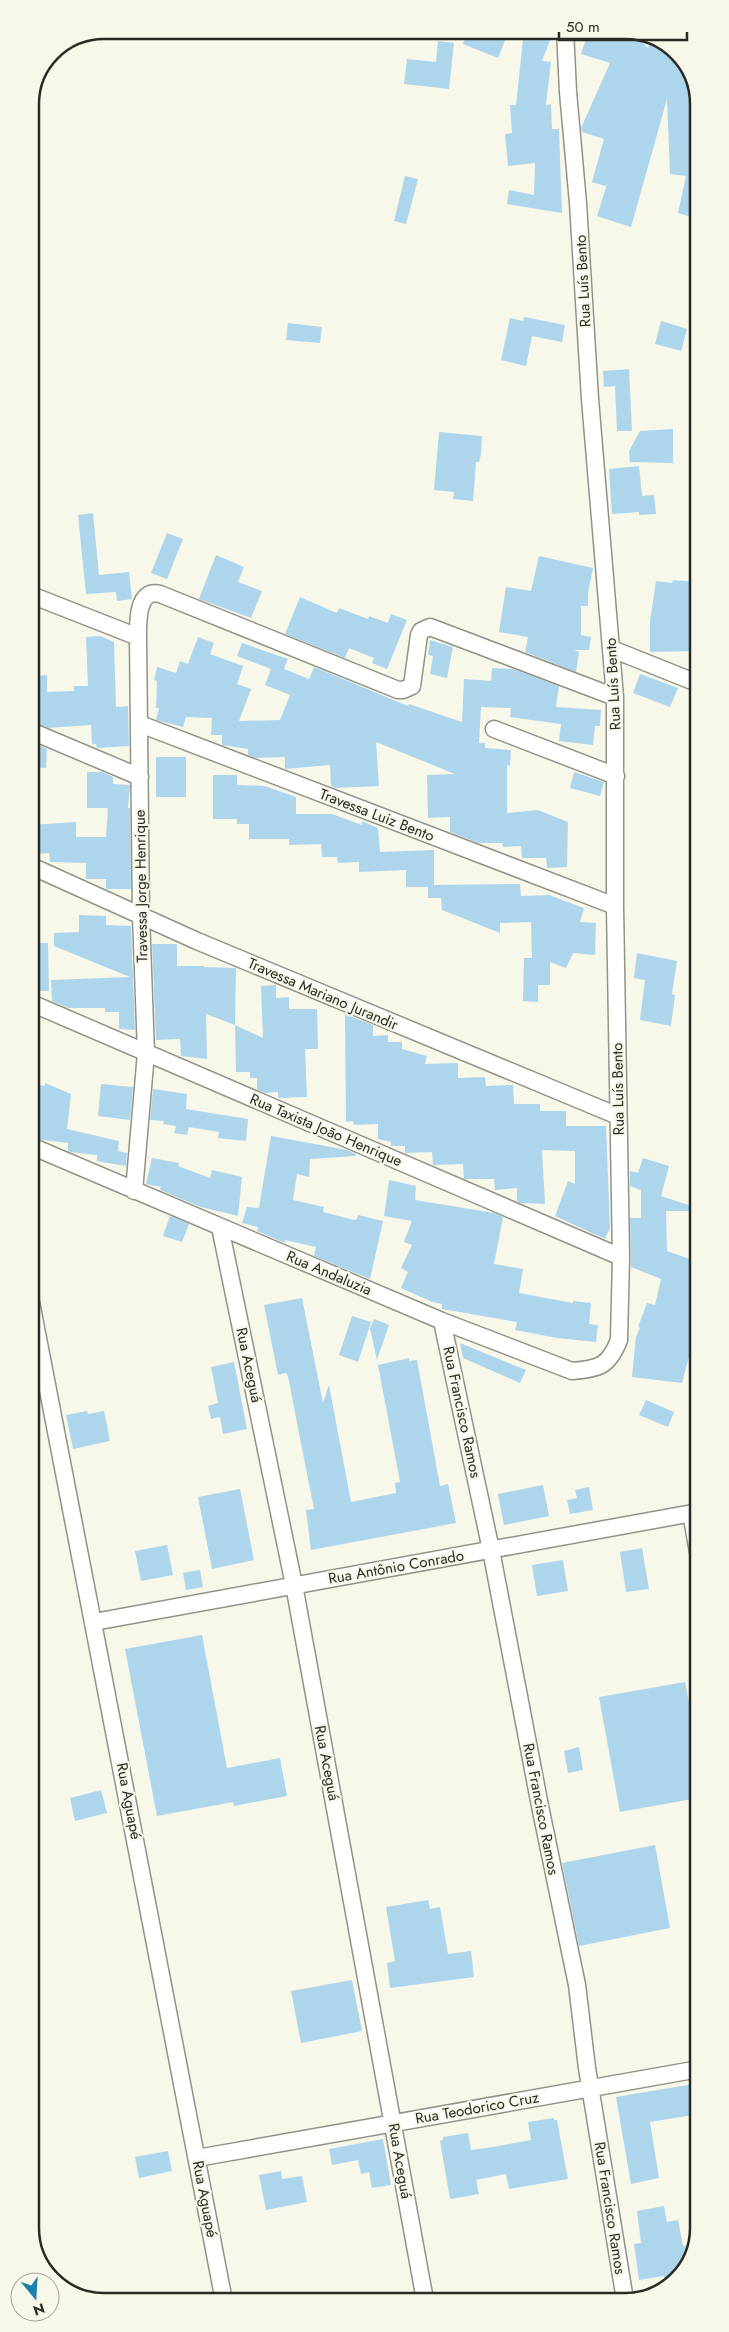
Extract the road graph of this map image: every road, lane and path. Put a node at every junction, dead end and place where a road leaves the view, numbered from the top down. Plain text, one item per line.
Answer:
1 (565, 39) edge
2 (39, 598) edge
3 (138, 637) junction
4 (612, 648) junction
5 (690, 679) edge
6 (615, 697) junction
7 (140, 724) junction
8 (494, 729) dead end
9 (39, 734) edge
10 (616, 776) junction
11 (140, 777) junction
12 (39, 870) edge
13 (615, 906) junction
14 (141, 916) junction
15 (39, 1006) edge
16 (146, 1053) junction
17 (618, 1116) junction
18 (39, 1149) edge
19 (134, 1191) junction
20 (220, 1227) junction
21 (621, 1257) junction
22 (442, 1321) junction
23 (619, 1340) joint
24 (39, 1343) edge
25 (690, 1514) edge
26 (491, 1550) junction
27 (294, 1585) junction
28 (94, 1622) junction
29 (690, 2071) edge
30 (590, 2088) junction
31 (394, 2123) junction
32 (197, 2158) junction
33 (222, 2293) edge
34 (424, 2293) edge
35 (624, 2293) edge

1 - 4 street, Rua Luís Bento
2 - 3 street
3 - 6 street, Travessa Jorge Henrique
3 - 7 street, Travessa Jorge Henrique
4 - 5 street
4 - 6 street, Rua Luís Bento
6 - 10 street, Rua Luís Bento
7 - 11 street, Travessa Jorge Henrique
7 - 13 street, Travessa Luiz Bento
8 - 10 street
9 - 11 street
10 - 13 street, Rua Luís Bento
11 - 14 street, Travessa Jorge Henrique
12 - 14 street, Travessa Mariano Jurandir
13 - 17 street, Rua Luís Bento
14 - 16 street, Travessa Jorge Henrique
14 - 17 street, Travessa Mariano Jurandir
15 - 16 street, Rua Taxista João Henrique
16 - 19 street, Travessa Jorge Henrique
16 - 21 street, Rua Taxista João Henrique
17 - 21 street, Rua Luís Bento
18 - 19 street, Rua Andaluzia
19 - 20 street, Rua Andaluzia
20 - 22 street, Rua Andaluzia
20 - 27 street, Rua Aceguá
21 - 23 street, Rua Luís Bento
22 - 23 street, Rua Andaluzia
22 - 26 street, Rua Francisco Ramos
24 - 28 street, Rua Aguapé
25 - 26 street, Rua Antônio Conrado
26 - 27 street, Rua Antônio Conrado
26 - 30 street, Rua Francisco Ramos
27 - 28 street, Rua Antônio Conrado
27 - 31 street, Rua Aceguá
28 - 32 street, Rua Aguapé
29 - 30 street, Rua Teodorico Cruz
30 - 31 street, Rua Teodorico Cruz
30 - 35 street, Rua Francisco Ramos
31 - 32 street, Rua Teodorico Cruz
31 - 34 street, Rua Aceguá
32 - 33 street, Rua Aguapé

